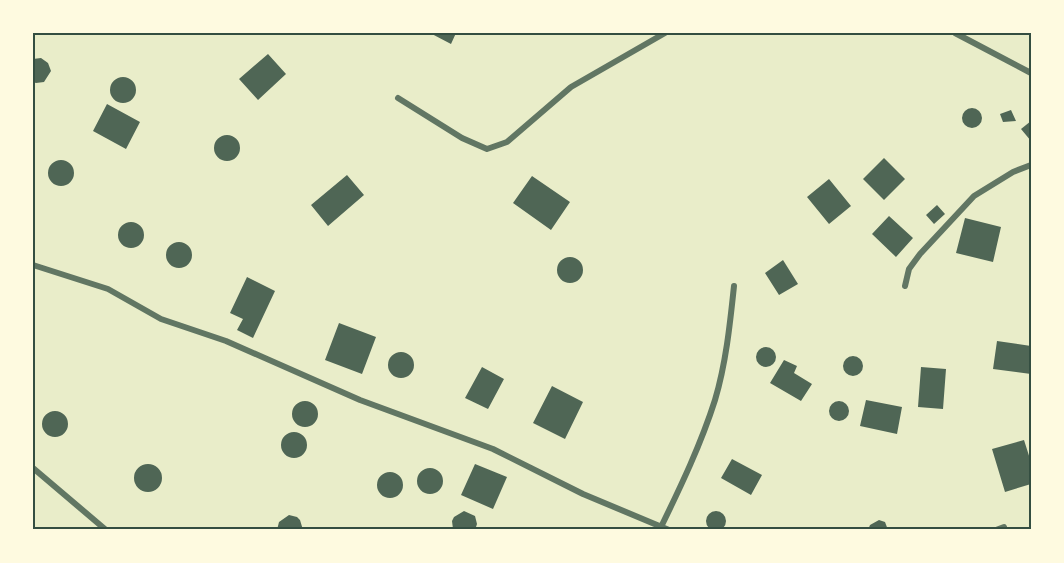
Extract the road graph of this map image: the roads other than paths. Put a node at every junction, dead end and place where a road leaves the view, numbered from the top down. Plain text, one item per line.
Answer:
1 (665, 33) edge
2 (955, 33) edge
3 (1031, 73) edge
4 (398, 98) dead end
5 (1031, 165) edge
6 (33, 266) edge
7 (734, 286) dead end
8 (905, 286) dead end
9 (33, 468) edge
10 (661, 527) junction
11 (1004, 527) dead end
12 (106, 530) edge
13 (669, 530) edge
14 (996, 530) edge

1 - 4 street
2 - 3 street
5 - 8 street
6 - 10 street
7 - 10 street
9 - 12 street
10 - 13 street
11 - 14 street

